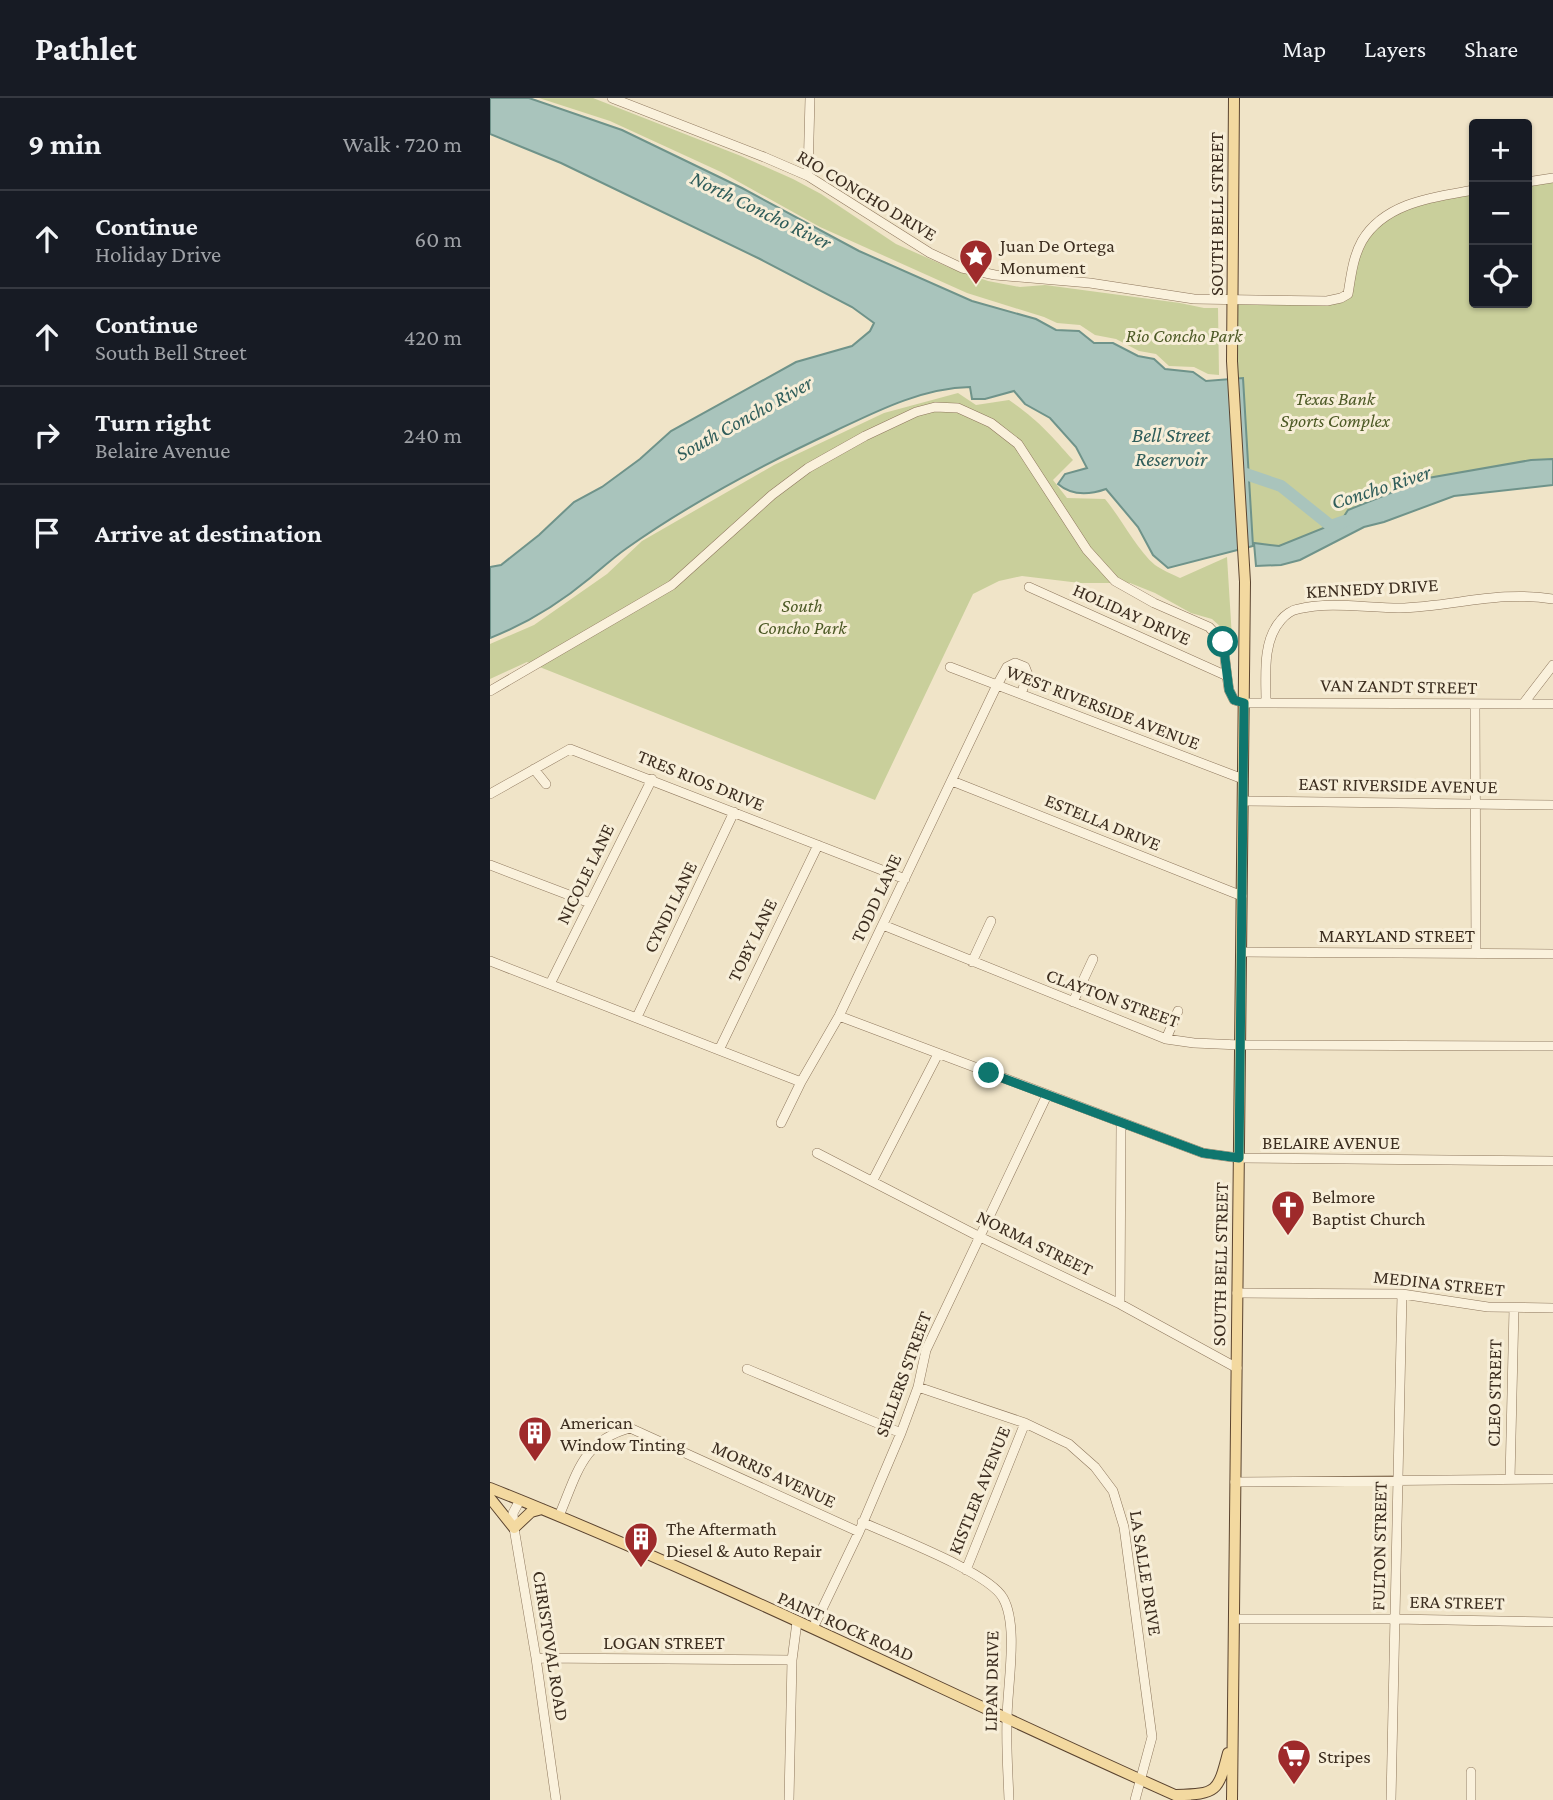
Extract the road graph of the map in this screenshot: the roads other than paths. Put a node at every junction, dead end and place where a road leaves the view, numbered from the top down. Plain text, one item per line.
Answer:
1 (612, 98) edge
2 (810, 98) edge
3 (1234, 98) edge
4 (808, 177) junction
5 (1553, 178) edge
6 (1532, 181) edge
7 (1469, 191) edge
8 (1233, 299) junction
9 (1029, 587) dead end
10 (1553, 599) edge
11 (1553, 665) edge
12 (950, 667) dead end
13 (1227, 676) junction
14 (997, 685) junction
15 (490, 691) edge
16 (1021, 694) junction
17 (1266, 702) junction
18 (1244, 703) junction
19 (1475, 704) junction
20 (1523, 704) junction
21 (1553, 704) edge
22 (534, 769) junction
23 (652, 779) junction
24 (1243, 779) junction
25 (952, 781) junction
26 (546, 784) dead end
27 (490, 794) edge
28 (1243, 800) junction
29 (1476, 803) junction
30 (1553, 805) edge
31 (734, 812) junction
32 (818, 845) junction
33 (490, 865) edge
34 (905, 879) junction
35 (1242, 896) junction
36 (590, 903) junction
37 (991, 921) dead end
38 (883, 925) junction
39 (1241, 952) junction
40 (1476, 953) junction
41 (1553, 954) edge
42 (1093, 958) dead end
43 (490, 961) edge
44 (972, 962) junction
45 (550, 984) junction
46 (1073, 1002) junction
47 (1178, 1011) dead end
48 (839, 1016) junction
49 (637, 1017) junction
50 (1166, 1039) junction
51 (1240, 1045) junction
52 (1553, 1046) edge
53 (719, 1050) junction
54 (938, 1054) junction
55 (801, 1082) junction
56 (1047, 1095) junction
57 (781, 1123) dead end
58 (1121, 1124) junction
59 (817, 1153) dead end
60 (1239, 1158) junction
61 (1553, 1161) edge
62 (873, 1180) junction
63 (978, 1236) junction
64 (1237, 1293) junction
65 (1402, 1294) junction
66 (1120, 1304) junction
67 (1514, 1308) junction
68 (1553, 1308) edge
69 (1237, 1368) junction
70 (747, 1369) dead end
71 (919, 1387) junction
72 (1025, 1423) junction
73 (901, 1433) junction
74 (1510, 1479) junction
75 (1553, 1479) edge
76 (1398, 1480) junction
77 (1235, 1482) junction
78 (490, 1488) edge
79 (490, 1497) edge
80 (520, 1500) junction
81 (541, 1508) junction
82 (559, 1516) junction
83 (862, 1522) junction
84 (514, 1528) junction
85 (859, 1532) junction
86 (966, 1570) junction
87 (1234, 1619) junction
88 (1395, 1619) junction
89 (797, 1622) junction
90 (1553, 1622) edge
91 (813, 1628) junction
92 (536, 1658) junction
93 (792, 1660) junction
94 (1007, 1719) junction
95 (1232, 1740) junction
96 (1471, 1772) dead end
97 (1140, 1780) junction
98 (1176, 1797) edge
99 (556, 1800) edge
100 (789, 1800) edge
101 (1009, 1800) edge
102 (1135, 1800) edge
103 (1186, 1800) edge
104 (1232, 1800) edge
105 (1391, 1800) edge
106 (1471, 1800) edge

1 - 4 street, RIO CONCHO DRIVE
2 - 4 street
3 - 8 main road, SOUTH BELL STREET
4 - 8 street, RIO CONCHO DRIVE
5 - 6 street
7 - 8 street, RIO CONCHO DRIVE
8 - 18 main road, SOUTH BELL STREET
9 - 13 street, HOLIDAY DRIVE
10 - 17 street, KENNEDY DRIVE
11 - 20 street
12 - 14 street, WEST RIVERSIDE AVENUE
13 - 15 street
13 - 18 street
14 - 16 street, WEST RIVERSIDE AVENUE
14 - 16 street
14 - 25 street, TODD LANE
16 - 24 street, WEST RIVERSIDE AVENUE
17 - 18 street, VAN ZANDT STREET
17 - 19 street, VAN ZANDT STREET
18 - 24 main road, SOUTH BELL STREET
19 - 20 street, VAN ZANDT STREET
19 - 29 street
20 - 21 street, VAN ZANDT STREET
22 - 23 street, TRES RIOS DRIVE
22 - 26 street
22 - 27 street, TRES RIOS DRIVE
23 - 31 street, TRES RIOS DRIVE
23 - 36 street, NICOLE LANE
24 - 28 main road, SOUTH BELL STREET
25 - 34 street, TODD LANE
25 - 35 street, ESTELLA DRIVE
28 - 29 street, EAST RIVERSIDE AVENUE
28 - 35 main road, SOUTH BELL STREET
29 - 30 street, EAST RIVERSIDE AVENUE
29 - 40 street
31 - 32 street, TRES RIOS DRIVE
31 - 49 street, CYNDI LANE
32 - 34 street, TRES RIOS DRIVE
32 - 53 street, TOBY LANE
33 - 36 street
34 - 38 street, TODD LANE
35 - 39 main road, SOUTH BELL STREET
36 - 45 street, NICOLE LANE
37 - 44 street
38 - 44 street, CLAYTON STREET
38 - 48 street, TODD LANE
39 - 40 street, MARYLAND STREET
39 - 51 main road, SOUTH BELL STREET
40 - 41 street, MARYLAND STREET
42 - 46 street
43 - 45 street
44 - 46 street, CLAYTON STREET
45 - 49 street
46 - 50 street, CLAYTON STREET
47 - 50 street
48 - 54 street, BELAIRE AVENUE
48 - 55 street, TODD LANE
49 - 53 street
50 - 51 street, CLAYTON STREET
51 - 52 street, CLAYTON STREET
51 - 60 main road, SOUTH BELL STREET
53 - 55 street
54 - 56 street, BELAIRE AVENUE
54 - 62 street
55 - 57 street, TODD LANE
56 - 58 street, BELAIRE AVENUE
56 - 63 street, SELLERS STREET
58 - 60 street, BELAIRE AVENUE
58 - 66 street
59 - 62 street, NORMA STREET
60 - 61 street, BELAIRE AVENUE
60 - 64 main road, SOUTH BELL STREET
62 - 63 street, NORMA STREET
63 - 66 street, NORMA STREET
63 - 71 street, SELLERS STREET
64 - 65 street, MEDINA STREET
64 - 69 main road, SOUTH BELL STREET
65 - 67 street, MEDINA STREET
65 - 76 street, FULTON STREET
66 - 69 street, NORMA STREET
67 - 68 street, MEDINA STREET
67 - 74 street, CLEO STREET
69 - 77 main road, SOUTH BELL STREET
70 - 73 street
71 - 72 street, LA SALLE DRIVE
71 - 73 street, SELLERS STREET
72 - 86 street, KISTLER AVENUE
72 - 97 street, LA SALLE DRIVE
73 - 83 street, SELLERS STREET
74 - 75 street
74 - 76 street
76 - 77 street
76 - 88 street, FULTON STREET
77 - 87 main road, SOUTH BELL STREET
78 - 80 main road, PAINT ROCK ROAD
79 - 84 main road
80 - 81 main road, PAINT ROCK ROAD
80 - 84 street, CHRISTOVAL ROAD
81 - 82 main road, PAINT ROCK ROAD
81 - 84 main road
82 - 85 street, MORRIS AVENUE
82 - 89 main road, PAINT ROCK ROAD
83 - 85 street, SELLERS STREET
83 - 86 street, LIPAN DRIVE
84 - 92 street, CHRISTOVAL ROAD
85 - 91 street, SELLERS STREET
86 - 94 street, LIPAN DRIVE
87 - 88 street, ERA STREET
87 - 95 main road, SOUTH BELL STREET
88 - 90 street, ERA STREET
88 - 105 street, FULTON STREET
89 - 91 main road, PAINT ROCK ROAD
89 - 93 street
91 - 94 main road, PAINT ROCK ROAD
92 - 93 street, LOGAN STREET
92 - 99 street, CHRISTOVAL ROAD
93 - 100 street
94 - 97 main road, PAINT ROCK ROAD
94 - 101 street, LIPAN DRIVE
95 - 98 main road
95 - 104 main road, SOUTH BELL STREET
96 - 106 street
97 - 98 main road, PAINT ROCK ROAD
97 - 102 street, LA SALLE DRIVE
98 - 103 main road, PAINT ROCK ROAD

